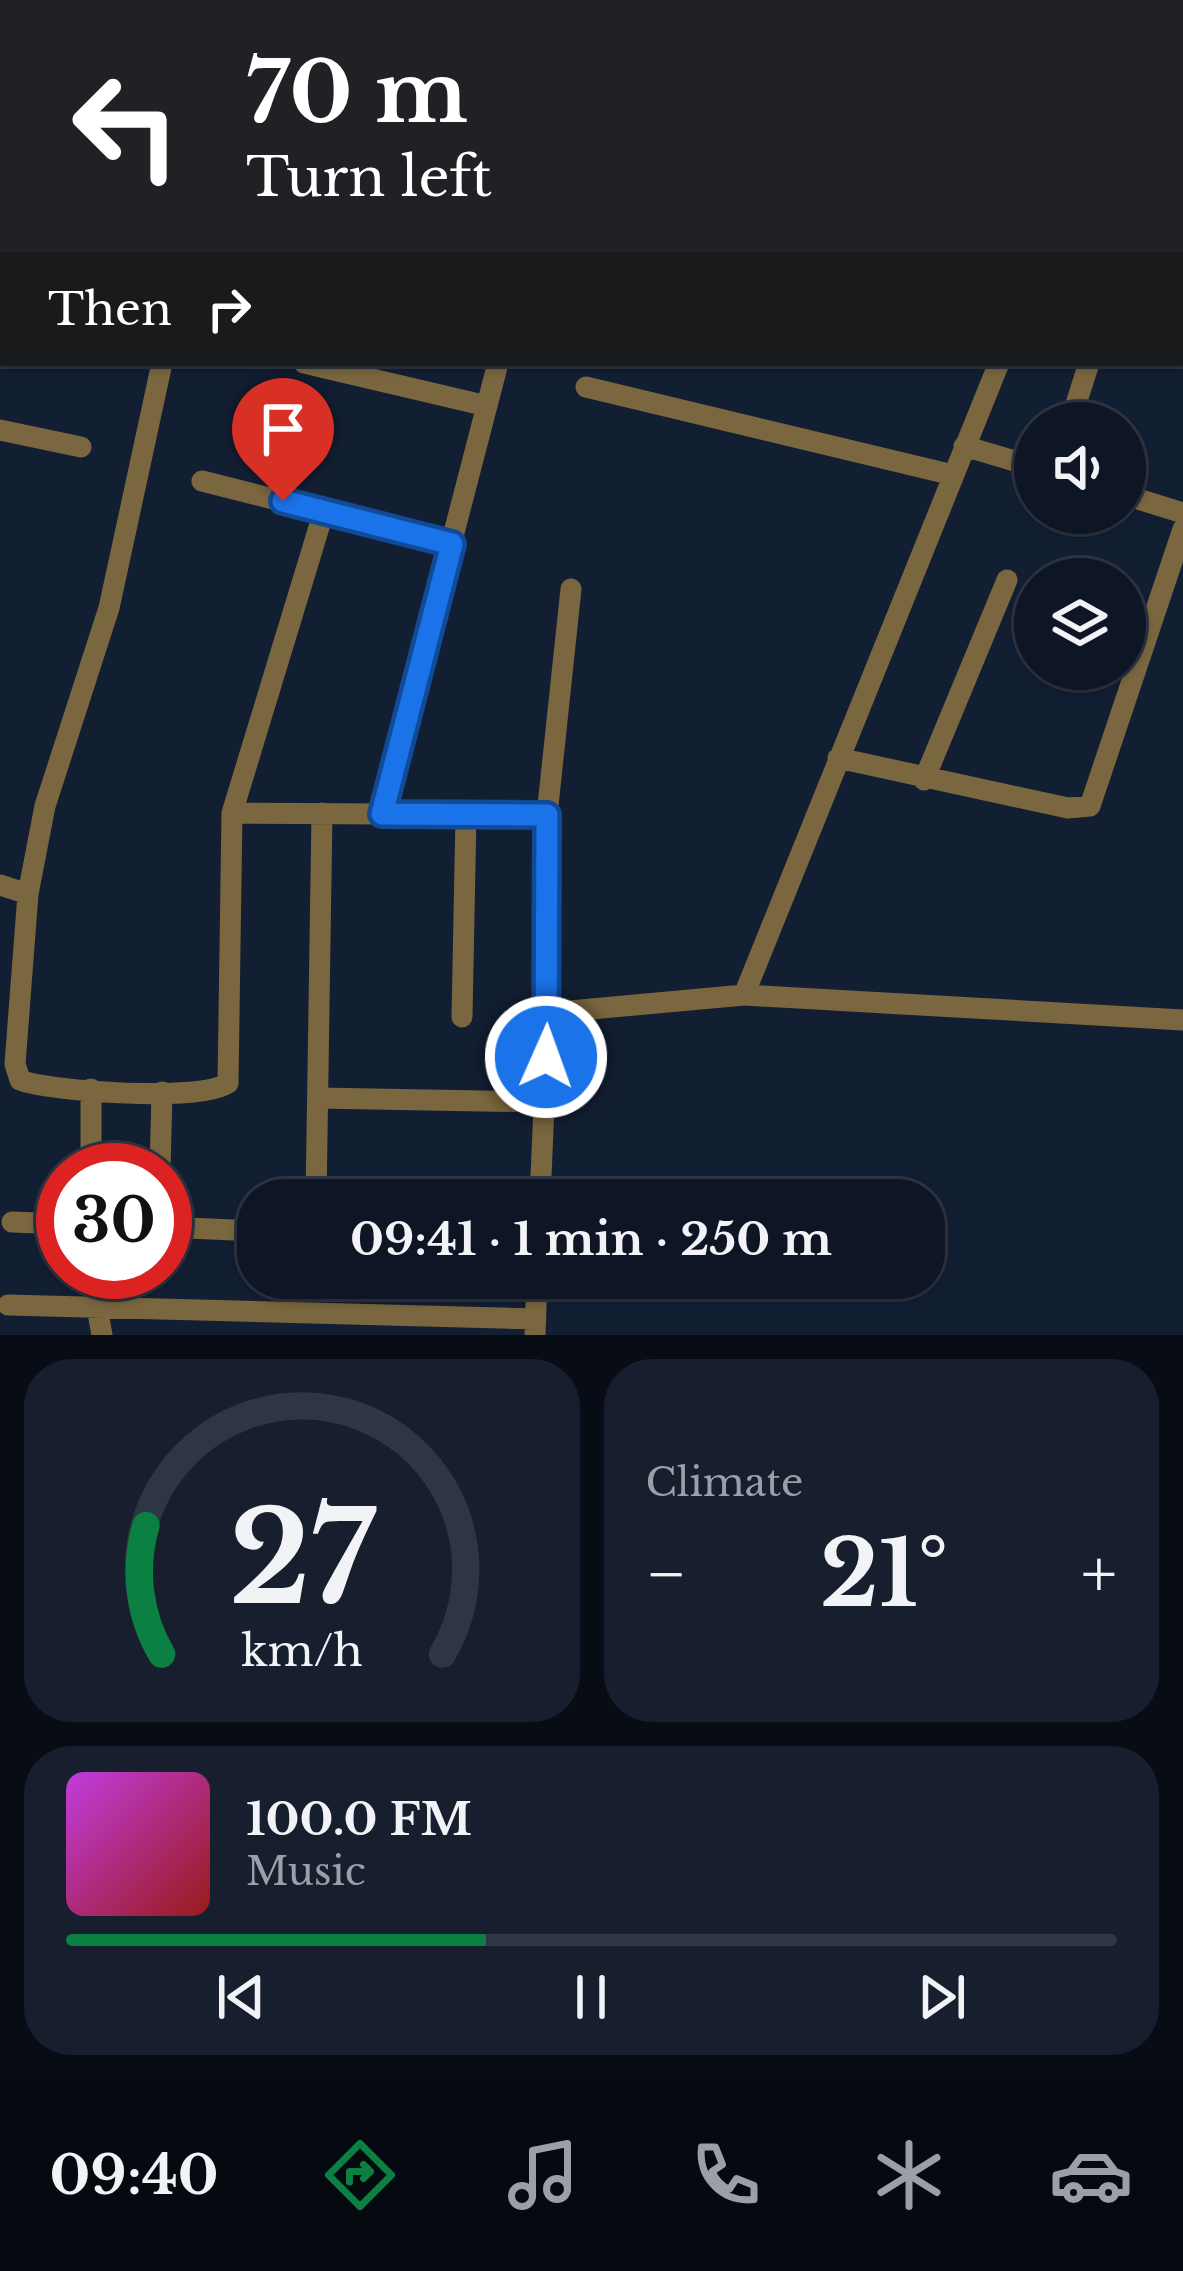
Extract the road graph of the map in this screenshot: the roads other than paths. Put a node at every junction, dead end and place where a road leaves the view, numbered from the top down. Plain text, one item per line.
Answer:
1 (162, 366) edge
2 (330, 366) edge
3 (497, 366) edge
4 (998, 366) edge
5 (1088, 366) edge
6 (586, 387) dead end
7 (1077, 402) edge
8 (487, 406) junction
9 (0, 430) edge
10 (964, 446) junction
11 (81, 447) dead end
12 (1014, 461) edge
13 (952, 475) junction
14 (202, 481) dead end
15 (1146, 502) edge
16 (324, 512) junction
17 (1183, 513) edge
18 (1183, 530) edge
19 (452, 544) junction
20 (1007, 580) dead end
21 (1174, 585) edge
22 (571, 589) dead end
23 (838, 758) junction
24 (924, 780) junction
25 (232, 813) junction
26 (322, 813) junction
27 (382, 814) junction
28 (466, 814) junction
29 (547, 815) junction
30 (0, 886) edge
31 (28, 894) junction
32 (744, 995) junction
33 (548, 1013) junction
34 (462, 1018) dead end
35 (1183, 1020) edge
36 (91, 1089) junction
37 (162, 1092) junction
38 (318, 1097) junction
39 (544, 1102) junction
40 (91, 1143) edge
41 (161, 1143) edge
42 (316, 1179) edge
43 (542, 1179) edge
44 (13, 1222) dead end
45 (36, 1223) edge
46 (192, 1229) edge
47 (237, 1230) edge
48 (8, 1305) dead end
49 (97, 1307) junction
50 (536, 1327) edge
51 (102, 1335) edge

1 - 31 street
2 - 8 street
3 - 8 street
4 - 10 street
5 - 7 street
6 - 13 street
8 - 19 street
9 - 11 street
10 - 12 street
10 - 13 street
13 - 23 street
14 - 16 street
15 - 17 street
16 - 19 street
16 - 25 street
18 - 21 street
19 - 27 street
20 - 24 street
21 - 24 street
22 - 29 street
23 - 24 street
23 - 32 street
25 - 26 street
25 - 37 street
26 - 27 street
26 - 38 street
27 - 28 street
28 - 29 street
28 - 34 street
29 - 33 street
30 - 31 street
31 - 36 street
32 - 33 street
32 - 35 street
33 - 39 street
36 - 37 street
36 - 40 street
37 - 41 street
38 - 39 street
38 - 42 street
39 - 43 street
44 - 45 street
46 - 47 street
48 - 49 street
49 - 50 street
49 - 51 street

